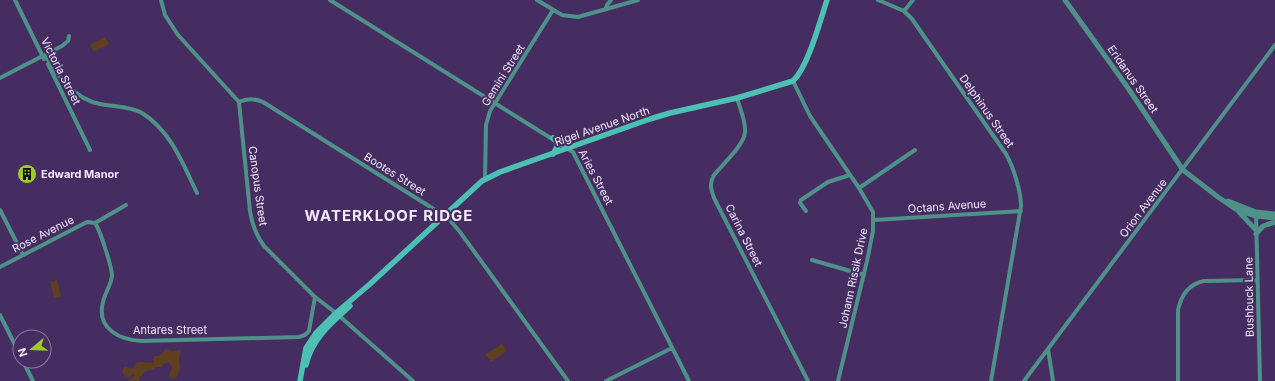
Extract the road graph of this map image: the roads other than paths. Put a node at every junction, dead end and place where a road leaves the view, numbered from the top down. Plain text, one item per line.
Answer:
1 (15, 0) edge
2 (161, 0) edge
3 (330, 0) edge
4 (537, 0) edge
5 (611, 0) edge
6 (638, 0) edge
7 (827, 0) edge
8 (878, 0) edge
9 (913, 0) edge
10 (1065, 0) edge
11 (606, 8) junction
12 (554, 10) junction
13 (904, 11) junction
14 (69, 36) dead end
15 (1275, 45) edge
16 (44, 55) junction
17 (0, 78) edge
18 (793, 81) junction
19 (737, 98) junction
20 (239, 102) junction
21 (496, 103) junction
22 (553, 138) junction
23 (569, 148) junction
24 (90, 150) dead end
25 (915, 150) dead end
26 (553, 154) junction
27 (1183, 170) junction
28 (850, 175) junction
29 (485, 179) junction
30 (859, 188) junction
31 (197, 193) dead end
32 (1215, 194) junction
33 (126, 205) dead end
34 (0, 210) edge
35 (1021, 210) junction
36 (1237, 210) junction
37 (806, 211) dead end
38 (1256, 214) junction
39 (1275, 214) edge
40 (444, 215) junction
41 (1275, 218) edge
42 (874, 220) junction
43 (1275, 222) edge
44 (95, 224) junction
45 (1256, 232) junction
46 (23, 255) junction
47 (812, 260) dead end
48 (0, 267) edge
49 (864, 275) junction
50 (1258, 280) junction
51 (315, 297) junction
52 (0, 315) edge
53 (338, 315) junction
54 (12, 339) edge
55 (672, 348) junction
56 (1048, 349) junction
57 (27, 369) edge
58 (33, 381) edge
59 (300, 381) edge
60 (303, 381) edge
61 (413, 381) edge
62 (568, 381) edge
63 (606, 381) edge
64 (689, 381) edge
65 (808, 381) edge
66 (838, 381) edge
67 (991, 381) edge
68 (1024, 381) edge
69 (1053, 381) edge
70 (1178, 381) edge
71 (1260, 381) edge

1 - 16 street, Victoria Street
2 - 20 street
3 - 21 street, Aries Street
4 - 12 street
5 - 11 street
6 - 11 street
7 - 18 main road
8 - 13 street, Delphinus Street
9 - 13 street
10 - 27 street, Eridanus Street
11 - 12 street
12 - 21 street, Gemini Street
13 - 35 street, Delphinus Street
14 - 16 street
15 - 27 street, Orion Avenue
16 - 17 street
16 - 24 street, Victoria Street
16 - 31 street
18 - 19 main road, Rigel Avenue North
18 - 28 street, Johann Rissik Drive
19 - 23 main road, Rigel Avenue North
19 - 65 street, Carina Street
20 - 40 street, Bootes Street
20 - 51 street, Canopus Street
21 - 22 street, Aries Street
21 - 29 street, Gemini Street
22 - 23 street, Aries Street
22 - 26 main road
23 - 26 main road, Rigel Avenue North
23 - 55 street, Aries Street
25 - 30 street
26 - 29 main road, Rigel Avenue North
27 - 32 street, Eridanus Street
27 - 56 street, Orion Avenue
28 - 30 street, Johann Rissik Drive
28 - 37 street
29 - 40 main road, Rigel Avenue North
30 - 42 street, Johann Rissik Drive
32 - 36 street
32 - 38 street
33 - 44 street
34 - 46 street
35 - 42 street, Octans Avenue
35 - 67 street, Delphinus Street
36 - 38 street
36 - 45 street
38 - 39 street
38 - 41 street
38 - 45 street, Bushbuck Lane
40 - 53 main road, Rigel Avenue North
40 - 62 street, Bootes Street
42 - 49 street, Johann Rissik Drive
43 - 45 street
44 - 46 street, Rose Avenue
44 - 51 street, Antares Street
45 - 50 street, Bushbuck Lane
46 - 48 street, Rose Avenue
47 - 49 street
49 - 66 street, Johann Rissik Drive
50 - 70 street
50 - 71 street, Bushbuck Lane
51 - 53 street, Canopus Street
52 - 54 street
53 - 59 main road, Rigel Avenue North
53 - 60 main road, Rigel Avenue North
53 - 61 street, Canopus Street
55 - 63 street
55 - 64 street, Aries Street
56 - 68 street, Orion Avenue
56 - 69 street
57 - 58 street

